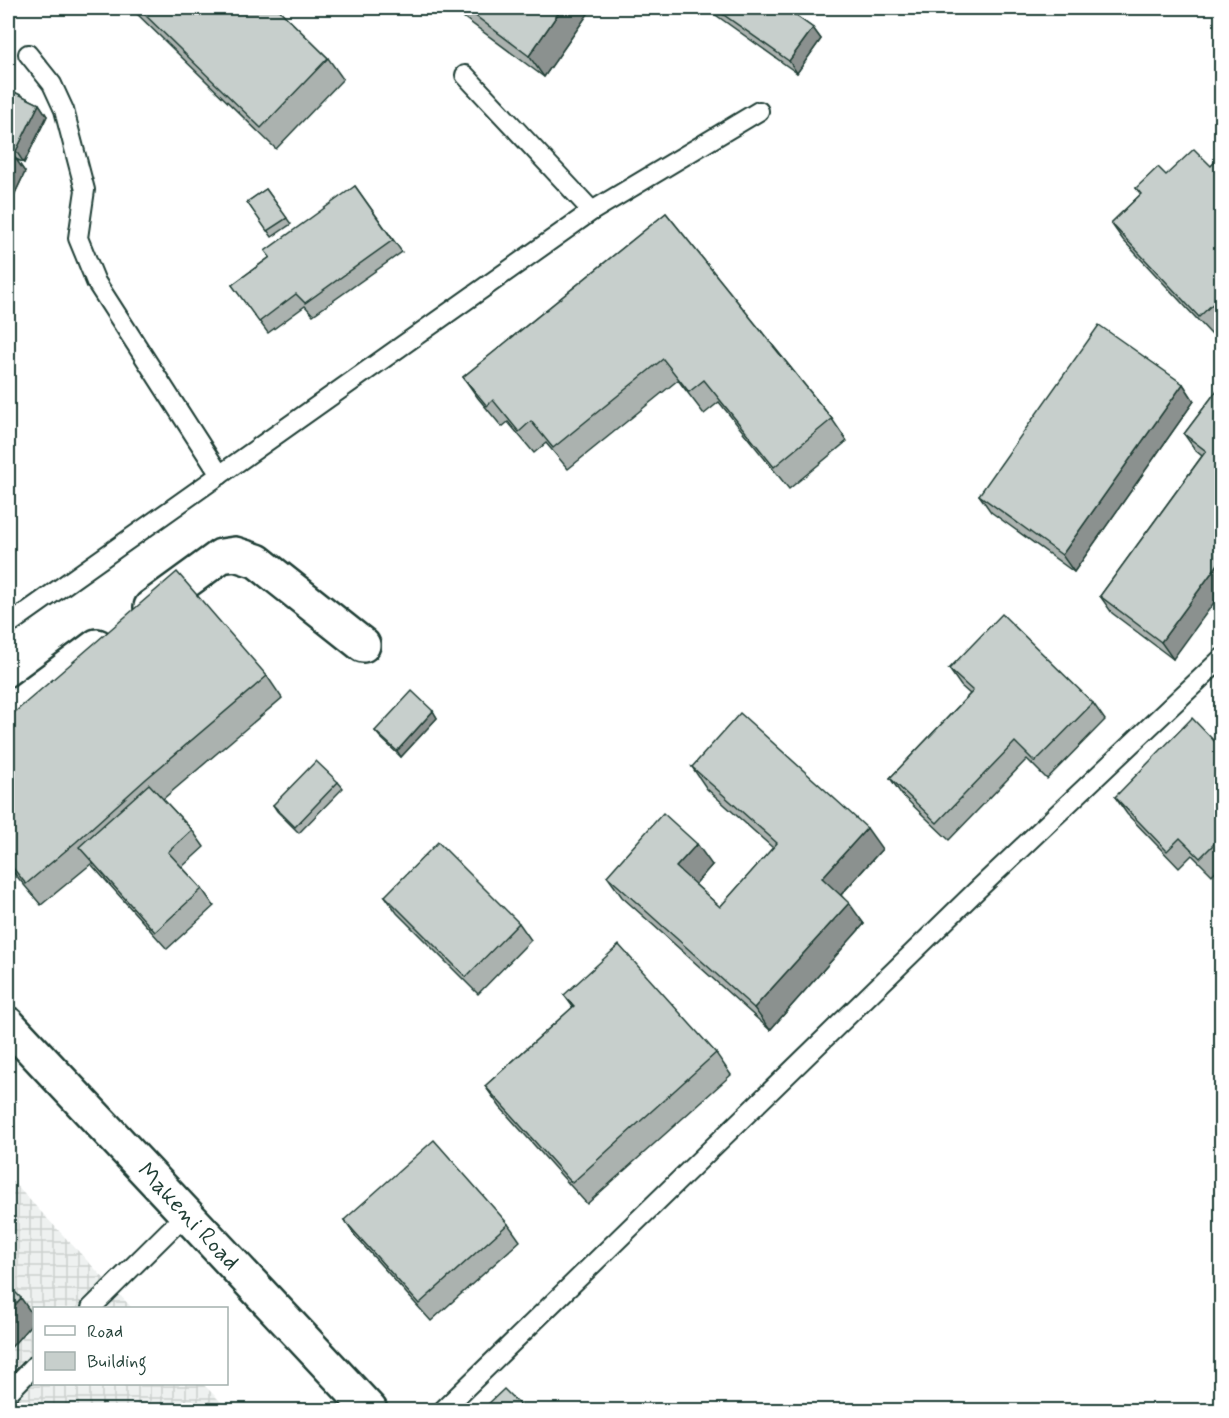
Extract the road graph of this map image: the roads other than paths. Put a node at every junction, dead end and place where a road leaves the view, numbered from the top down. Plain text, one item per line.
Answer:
1 (28, 54) dead end
2 (465, 75) dead end
3 (759, 111) dead end
4 (592, 212) junction
5 (220, 475) junction
6 (8, 626) edge
7 (363, 645) dead end
8 (1221, 658) edge
9 (8, 712) edge
10 (8, 1024) edge
11 (187, 1213) junction
12 (92, 1307) edge
13 (33, 1367) edge
14 (8, 1393) edge
15 (370, 1410) edge
16 (443, 1410) edge

1 - 5 lane
2 - 4 lane
3 - 4 lane
4 - 5 lane
5 - 6 lane
7 - 9 main road
8 - 16 lane
10 - 11 main road, Makeni Road
11 - 12 lane
11 - 15 main road, Makeni Road
13 - 14 lane

